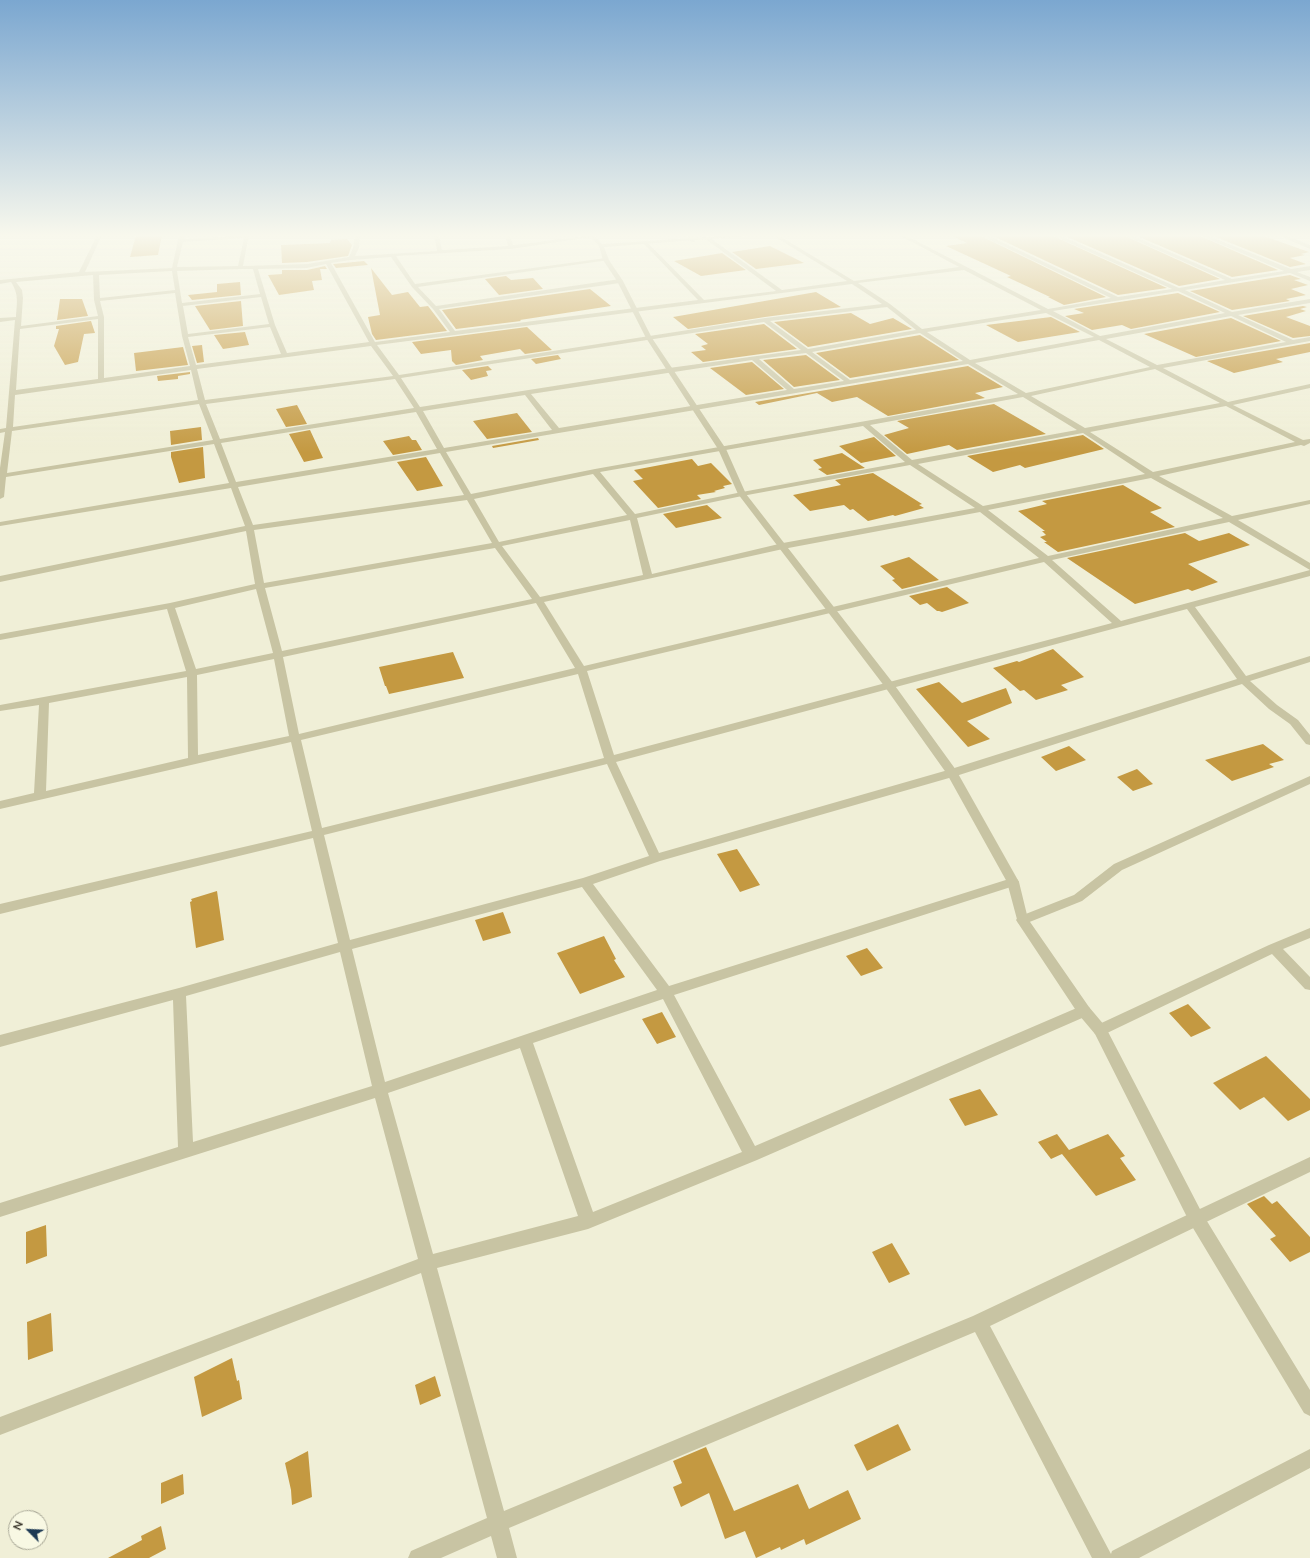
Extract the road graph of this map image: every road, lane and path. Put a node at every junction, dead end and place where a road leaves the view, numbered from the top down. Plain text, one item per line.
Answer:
1 (19, 308) edge
2 (99, 308) edge
3 (180, 308) edge
4 (268, 308) edge
5 (353, 308) edge
6 (435, 308) edge
7 (653, 308) edge
8 (866, 308) edge
9 (892, 308) edge
10 (1042, 308) edge
11 (1061, 308) edge
12 (1217, 308) edge
13 (1269, 308) edge
14 (636, 310) junction
15 (1046, 310) junction
16 (1230, 314) junction
17 (101, 316) junction
18 (18, 318) junction
19 (0, 320) edge
20 (765, 320) junction
21 (272, 325) junction
22 (17, 328) junction
23 (921, 330) junction
24 (454, 334) junction
25 (185, 336) junction
26 (650, 338) junction
27 (1101, 339) junction
28 (1310, 339) edge
29 (1292, 342) junction
30 (373, 344) junction
31 (806, 351) junction
32 (285, 355) junction
33 (753, 358) junction
34 (969, 362) junction
35 (1158, 367) junction
36 (194, 368) junction
37 (669, 370) junction
38 (397, 377) junction
39 (101, 380) junction
40 (848, 381) junction
41 (1310, 386) edge
42 (792, 391) junction
43 (12, 393) junction
44 (527, 393) junction
45 (1025, 395) junction
46 (202, 402) junction
47 (1227, 404) junction
48 (695, 407) junction
49 (419, 411) junction
50 (865, 424) junction
51 (9, 429) junction
52 (556, 430) junction
53 (1083, 430) junction
54 (0, 431) edge
55 (218, 442) junction
56 (1306, 442) edge
57 (1310, 447) edge
58 (722, 449) junction
59 (442, 451) junction
60 (910, 462) junction
61 (595, 471) junction
62 (1152, 475) junction
63 (1, 476) edge
64 (234, 484) junction
65 (742, 494) junction
66 (470, 496) junction
67 (0, 497) edge
68 (1310, 502) edge
69 (982, 509) junction
70 (633, 517) junction
71 (1232, 520) junction
72 (0, 524) edge
73 (250, 528) junction
74 (497, 545) junction
75 (783, 546) junction
76 (1046, 559) junction
77 (1310, 567) edge
78 (1310, 573) edge
79 (648, 577) junction
80 (0, 579) edge
81 (260, 586) junction
82 (538, 600) junction
83 (170, 606) junction
84 (1190, 606) junction
85 (833, 610) junction
86 (1119, 624) junction
87 (0, 637) edge
88 (278, 654) junction
89 (1310, 659) edge
90 (582, 671) junction
91 (192, 672) junction
92 (1244, 681) junction
93 (889, 685) junction
94 (44, 701) junction
95 (0, 708) edge
96 (295, 738) junction
97 (1310, 742) edge
98 (193, 760) junction
99 (610, 760) junction
100 (952, 773) junction
101 (1310, 780) edge
102 (40, 794) junction
103 (0, 805) edge
104 (318, 834) junction
105 (656, 858) junction
106 (585, 882) junction
107 (1013, 882) junction
108 (0, 909) edge
109 (1022, 920) junction
110 (1310, 933) edge
111 (345, 946) junction
112 (1274, 948) junction
113 (1310, 985) edge
114 (666, 992) junction
115 (179, 993) junction
116 (1084, 1011) junction
117 (1100, 1030) junction
118 (0, 1041) edge
119 (525, 1041) junction
120 (380, 1090) junction
121 (186, 1151) junction
122 (752, 1155) junction
123 (1310, 1164) edge
124 (0, 1210) edge
125 (1196, 1218) junction
126 (588, 1220) junction
127 (427, 1263) junction
128 (979, 1322) junction
129 (1310, 1408) edge
130 (0, 1426) edge
131 (1310, 1458) edge
132 (498, 1523) junction
133 (418, 1558) edge
134 (507, 1558) edge
135 (1103, 1558) edge
136 (1119, 1558) edge

1 - 18 street
2 - 17 street
3 - 25 street
4 - 21 street
5 - 30 street
6 - 24 street
7 - 14 street
8 - 20 street
9 - 23 street
10 - 15 street
11 - 15 street
12 - 16 street
13 - 16 street
14 - 24 street
14 - 26 street
15 - 23 street
15 - 27 street
16 - 27 street
16 - 29 street
17 - 22 street
17 - 39 street
18 - 19 street
18 - 22 street
20 - 26 street
20 - 31 street
21 - 25 street
21 - 32 street
22 - 43 street
23 - 31 street
23 - 34 street
24 - 30 street
25 - 36 street
26 - 37 street
26 - 38 street
27 - 34 street
27 - 35 street
28 - 29 street
29 - 35 street
30 - 32 street
30 - 38 street
31 - 33 street
31 - 40 street
32 - 36 street
33 - 37 street
33 - 42 street
34 - 40 street
34 - 45 street
35 - 45 street
35 - 47 street
36 - 39 street
36 - 46 street
37 - 44 street
37 - 48 street
38 - 46 street
38 - 49 street
39 - 43 street
40 - 42 street
41 - 47 street
42 - 48 street
43 - 51 street
44 - 49 street
44 - 52 street
45 - 50 street
45 - 53 street
46 - 51 street
46 - 55 street
47 - 53 street
47 - 56 street
48 - 52 street
48 - 58 street
49 - 55 street
49 - 59 street
50 - 58 street
50 - 60 street
51 - 54 street
51 - 63 street
52 - 59 street
53 - 60 street
53 - 62 street
55 - 63 street
55 - 64 street
56 - 57 street
56 - 62 street
58 - 61 street
58 - 65 street
59 - 64 street
59 - 66 street
60 - 65 street
60 - 69 street
61 - 66 street
61 - 70 street
62 - 69 street
62 - 71 street
63 - 67 street
64 - 72 street
64 - 73 street
65 - 70 street
65 - 75 street
66 - 73 street
66 - 74 street
68 - 71 street
69 - 75 street
69 - 76 street
70 - 74 street
70 - 79 street
71 - 76 street
71 - 77 street
73 - 80 street
73 - 81 street
74 - 81 street
74 - 82 street
75 - 79 street
75 - 85 street
76 - 85 street
76 - 86 street
78 - 84 street
79 - 82 street
81 - 83 street
81 - 88 street
82 - 88 street
82 - 90 street
83 - 87 street
83 - 91 street
84 - 86 street
84 - 92 street
85 - 90 street
85 - 93 street
86 - 93 street
88 - 91 street
88 - 96 street
89 - 92 street
90 - 96 street
90 - 99 street
91 - 94 street
91 - 98 street
92 - 97 street
92 - 100 street
93 - 99 street
93 - 100 street
94 - 95 street
94 - 102 street
96 - 98 street
96 - 104 street
98 - 102 street
99 - 104 street
99 - 105 street
100 - 105 street
100 - 107 street
101 - 109 street
102 - 103 street
104 - 108 street
104 - 111 street
105 - 106 street
106 - 111 street
106 - 114 street
107 - 109 street
107 - 114 street
109 - 116 street
110 - 112 street
111 - 115 street
111 - 120 street
112 - 113 street
112 - 117 street
114 - 119 street
114 - 122 street
115 - 118 street
115 - 121 street
116 - 117 street
116 - 122 street
117 - 125 street
119 - 120 street
119 - 126 street
120 - 121 street
120 - 127 street
121 - 124 street
122 - 126 street
123 - 125 street
125 - 128 street
125 - 129 street
126 - 127 street
127 - 130 street
127 - 132 street
128 - 132 street
128 - 135 street
131 - 136 street
132 - 133 street
132 - 134 street

